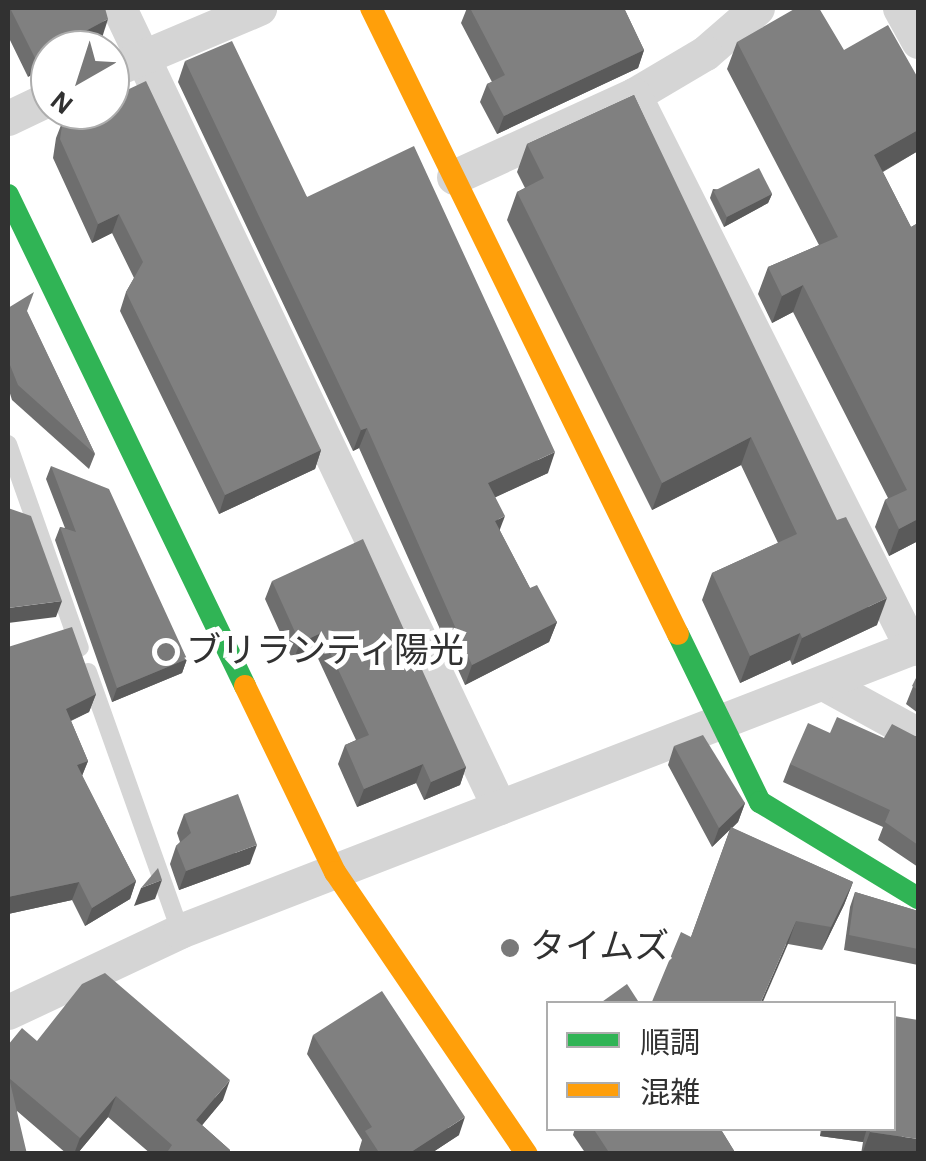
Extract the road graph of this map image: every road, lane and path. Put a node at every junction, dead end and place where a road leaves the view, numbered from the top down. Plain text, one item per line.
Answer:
1 (120, 8) edge
2 (259, 8) edge
3 (371, 8) edge
4 (757, 8) edge
5 (900, 8) edge
6 (918, 41) edge
7 (142, 56) junction
8 (130, 62) edge
9 (634, 95) junction
10 (454, 176) junction
11 (8, 195) edge
12 (8, 444) edge
13 (915, 647) edge
14 (825, 684) junction
15 (719, 721) junction
16 (918, 735) edge
17 (499, 808) junction
18 (335, 872) junction
19 (918, 898) edge
20 (180, 931) junction
21 (8, 1012) edge
22 (526, 1154) edge

1 - 7 street
2 - 7 street
3 - 10 street
4 - 9 street
5 - 6 street
7 - 8 street
7 - 17 street
9 - 10 street
9 - 13 street
10 - 15 street
11 - 18 street
12 - 20 lane
13 - 14 street
14 - 15 street
14 - 16 street
15 - 17 street
15 - 19 street
17 - 18 street
18 - 20 street
18 - 22 street
20 - 21 street

